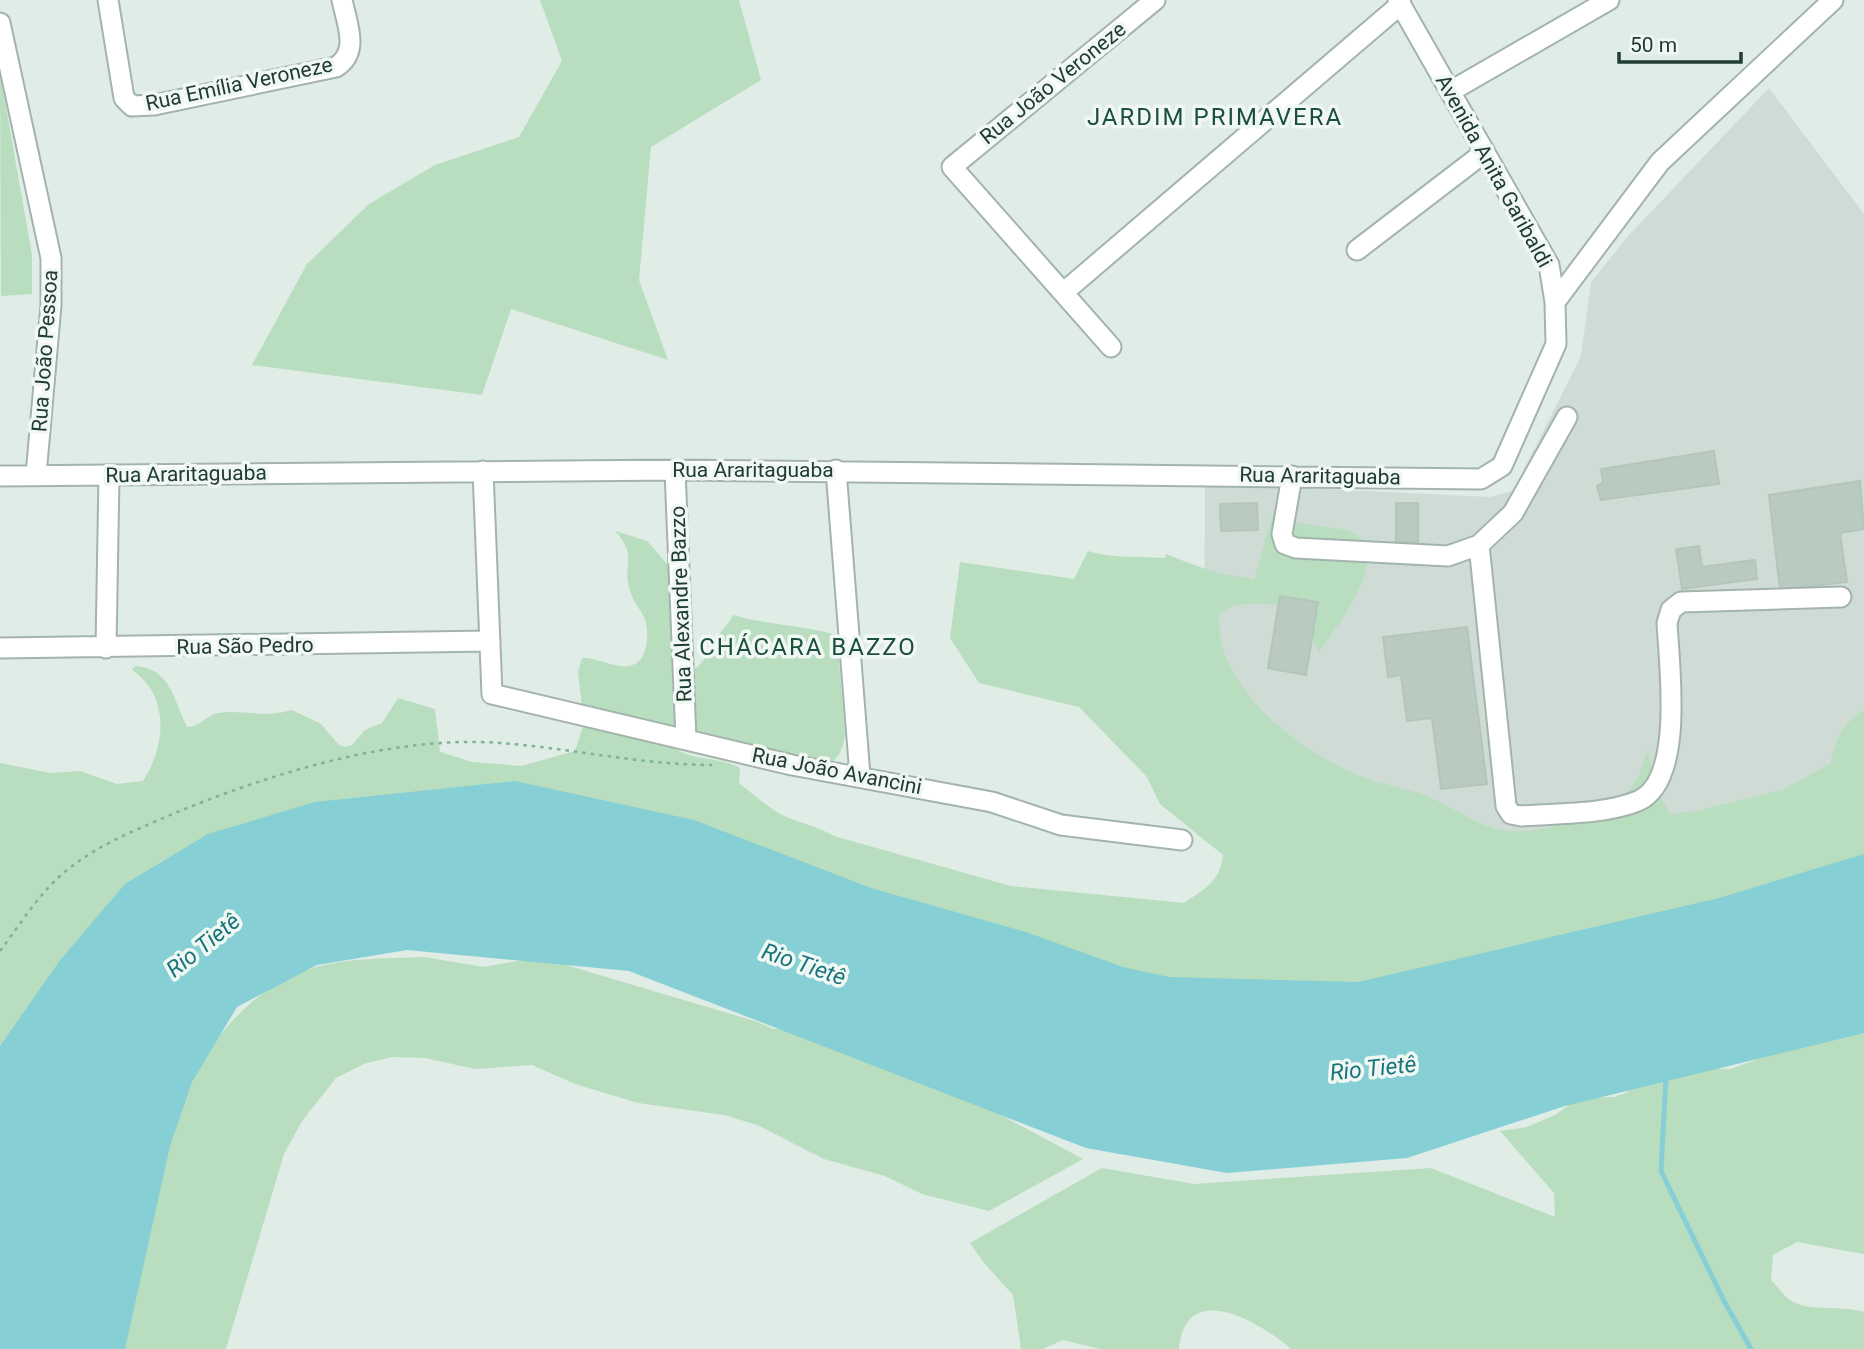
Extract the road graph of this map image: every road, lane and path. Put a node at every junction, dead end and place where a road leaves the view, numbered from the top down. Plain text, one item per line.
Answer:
1 (108, 0) edge
2 (342, 0) edge
3 (1155, 0) edge
4 (1609, 0) edge
5 (1832, 0) edge
6 (1400, 2) edge
7 (0, 23) edge
8 (1451, 91) junction
9 (1485, 152) junction
10 (1357, 250) dead end
11 (1064, 292) junction
12 (1555, 302) junction
13 (1111, 347) dead end
14 (1567, 417) dead end
15 (1502, 466) joint
16 (675, 470) junction
17 (836, 470) junction
18 (483, 471) junction
19 (0, 475) edge
20 (36, 475) junction
21 (109, 475) junction
22 (1292, 476) junction
23 (1479, 545) junction
24 (1841, 597) dead end
25 (490, 641) junction
26 (1, 648) edge
27 (106, 648) junction
28 (686, 739) junction
29 (722, 765) dead end
30 (860, 776) junction
31 (1182, 840) dead end
32 (0, 951) edge

1 - 2 street, Rua Emília Veroneze
3 - 11 street, Rua João Veroneze
4 - 8 street
5 - 12 street
6 - 8 street, Avenida Anita Garibaldi
6 - 11 street
7 - 20 street, Rua João Pessoa
8 - 9 street, Avenida Anita Garibaldi
9 - 10 street
9 - 12 street, Avenida Anita Garibaldi
11 - 13 street
12 - 15 street, Avenida Anita Garibaldi
14 - 23 street
15 - 22 street, Rua Araritaguaba
16 - 17 street, Rua Araritaguaba
16 - 18 street, Rua Araritaguaba
16 - 28 street, Rua Alexandre Bazzo
17 - 22 street, Rua Araritaguaba
17 - 30 street
18 - 21 street, Rua Araritaguaba
18 - 25 street
19 - 20 street, Rua Araritaguaba
20 - 21 street, Rua Araritaguaba
21 - 27 street
22 - 23 street
23 - 24 street
25 - 27 street, Rua São Pedro
25 - 28 street, Rua João Avancini
26 - 27 street, Rua São Pedro
28 - 30 street, Rua João Avancini
29 - 32 path
30 - 31 street, Rua João Avancini

